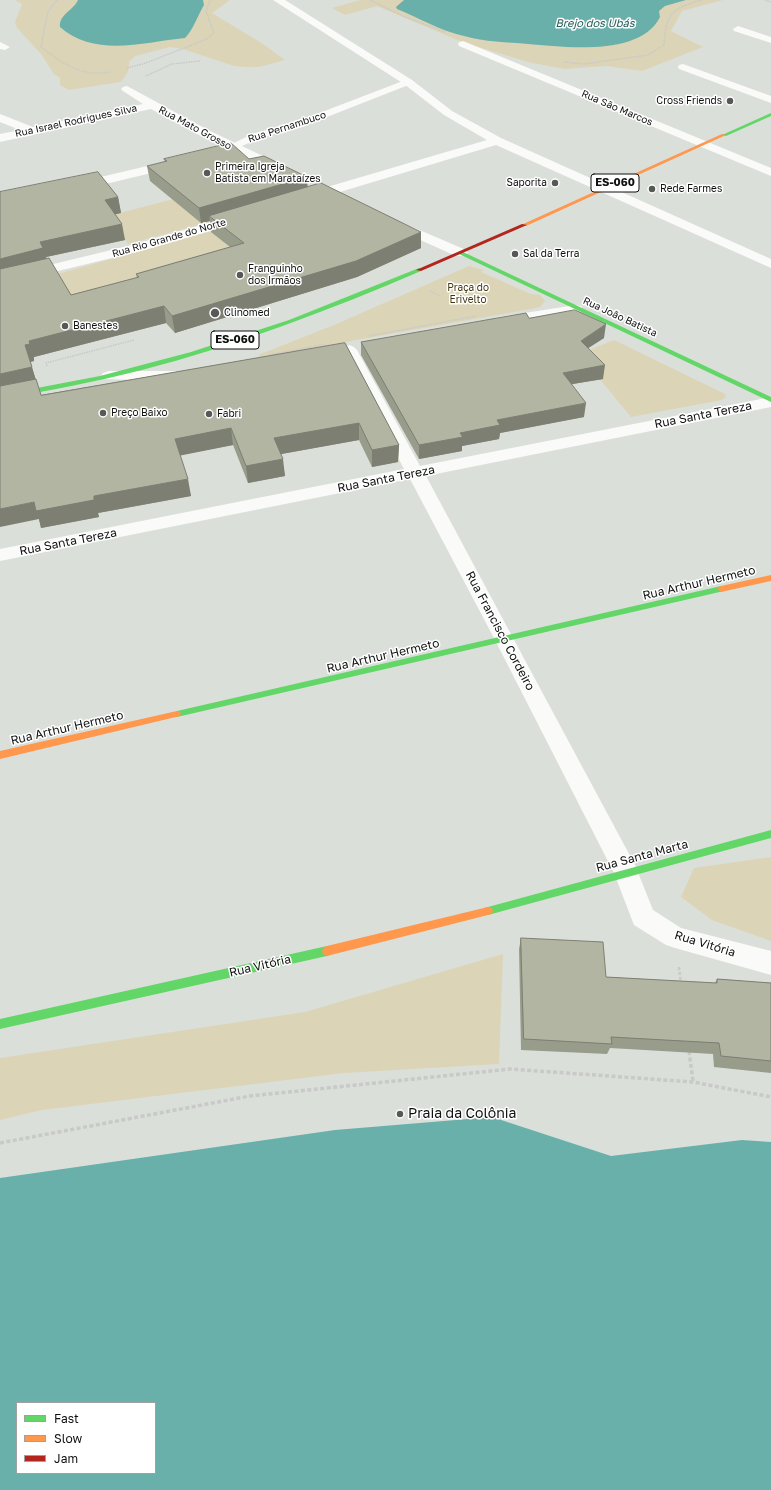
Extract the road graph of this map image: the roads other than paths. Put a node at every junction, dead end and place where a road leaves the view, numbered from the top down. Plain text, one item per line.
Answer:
1 (278, 0) edge
2 (738, 29) dead end
3 (771, 40) edge
4 (464, 44) dead end
5 (683, 67) dead end
6 (408, 82) junction
7 (127, 89) road end
8 (771, 100) edge
9 (153, 106) junction
10 (771, 114) edge
11 (0, 118) edge
12 (32, 130) junction
13 (0, 138) edge
14 (497, 141) junction
15 (703, 144) junction
16 (231, 147) junction
17 (219, 154) edge
18 (189, 160) edge
19 (771, 172) edge
20 (293, 176) edge
21 (307, 182) dead end
22 (605, 188) junction
23 (60, 190) edge
24 (328, 191) junction
25 (341, 198) edge
26 (290, 203) edge
27 (253, 214) edge
28 (382, 217) edge
29 (461, 253) junction
30 (771, 264) edge
31 (0, 281) edge
32 (576, 309) junction
33 (481, 320) edge
34 (349, 346) road end
35 (195, 375) edge
36 (109, 376) junction
37 (0, 398) edge
38 (771, 401) edge
39 (416, 473) junction
40 (0, 555) edge
41 (771, 578) edge
42 (505, 640) junction
43 (0, 755) edge
44 (771, 834) edge
45 (626, 872) junction
46 (519, 903) joint
47 (644, 917) joint
48 (771, 963) edge
49 (0, 1024) edge

1 - 6 street
2 - 3 street
4 - 15 street, Rua São Marcos
5 - 8 street
6 - 14 street
6 - 16 lane, Rua Pernambuco
7 - 9 street, Rua Mato Grosso
9 - 12 street, Rua Israel Rodrigues Silva
9 - 16 street, Rua Mato Grosso
10 - 15 street, ES-060
11 - 12 street
12 - 13 street, Rua Israel Rodrigues Silva
14 - 22 street
14 - 24 street
15 - 19 street, Rua São Marcos
15 - 22 street, ES-060
16 - 17 street, Rua Pernambuco
16 - 20 street, Rua Mato Grosso
18 - 23 street
21 - 24 street
22 - 29 street, ES-060
22 - 30 street
24 - 25 street
24 - 26 street
27 - 31 street, Rua Rio Grande do Norte
28 - 29 street
29 - 32 street, Rua João Batista
29 - 36 street, ES-060
32 - 33 street
32 - 38 street, Rua João Batista
34 - 39 street, Rua Francisco Cordeiro
35 - 36 street
36 - 37 street, ES-060
38 - 39 street, Rua Santa Tereza
39 - 40 street, Rua Santa Tereza
39 - 42 street, Rua Francisco Cordeiro
41 - 42 street, Rua Arthur Hermeto
42 - 43 street, Rua Arthur Hermeto
42 - 45 street, Rua Francisco Cordeiro
44 - 45 street, Rua Santa Marta
45 - 46 street, Rua Santa Marta
45 - 47 street, Rua Francisco Cordeiro
46 - 49 street, Rua Vitória
47 - 48 street, Rua Vitória

